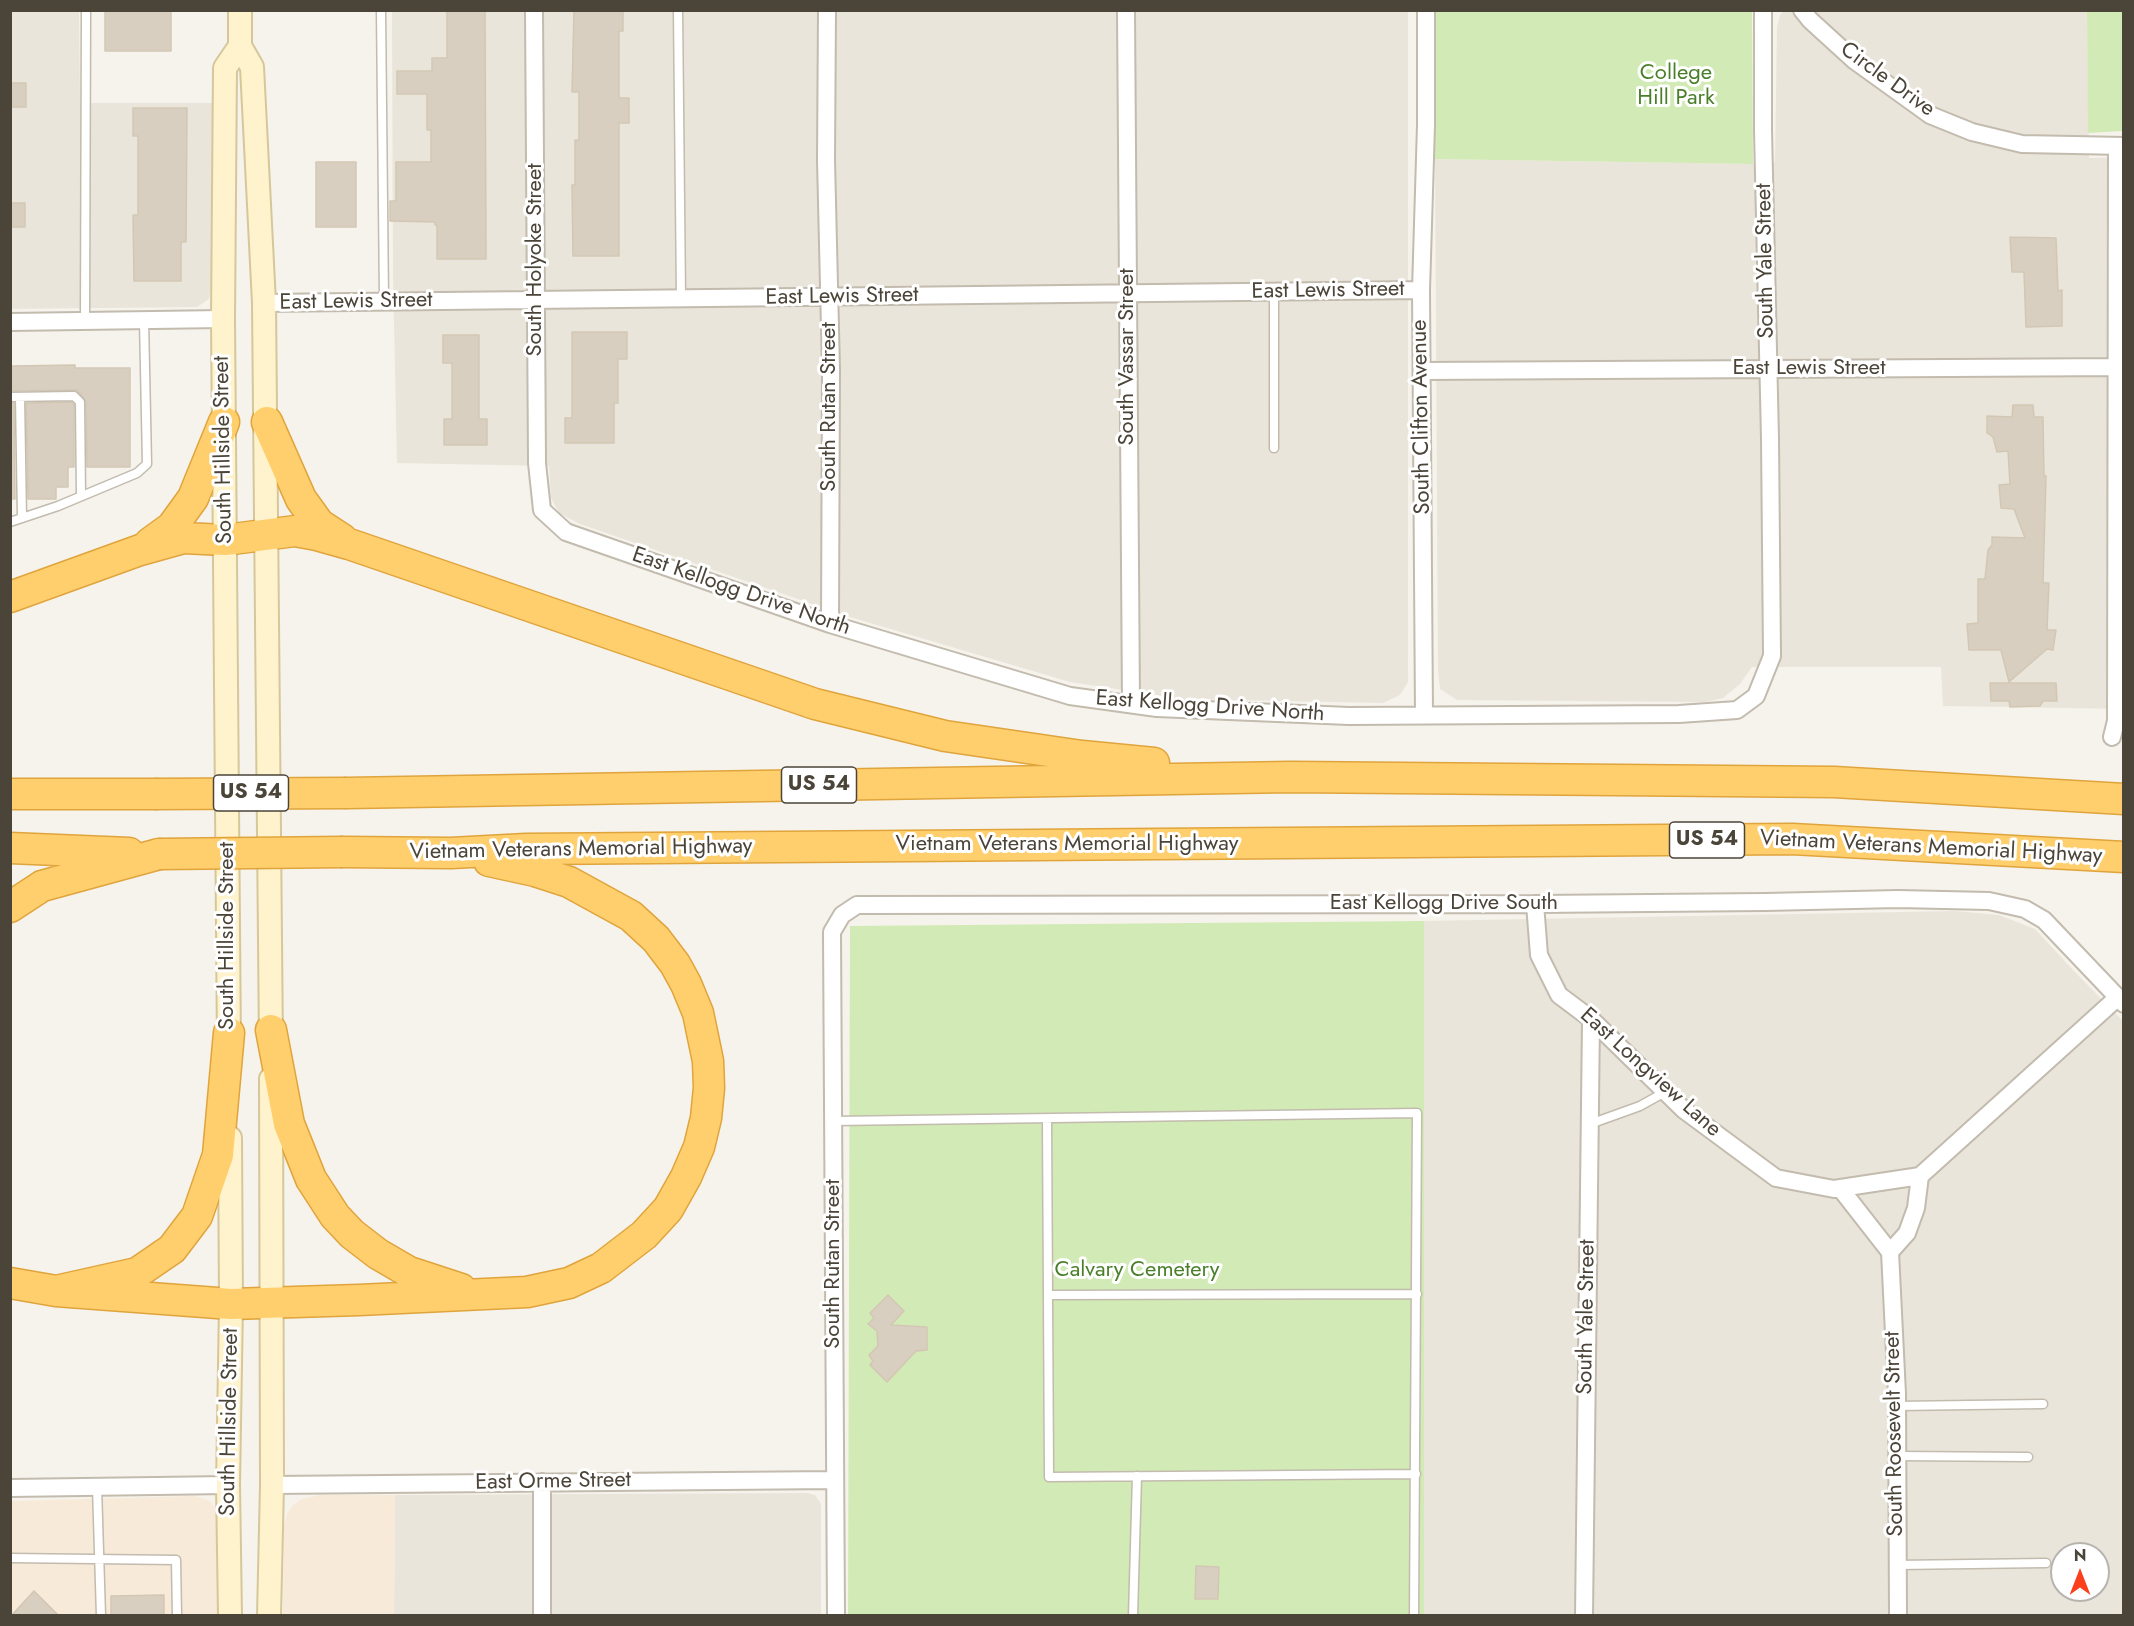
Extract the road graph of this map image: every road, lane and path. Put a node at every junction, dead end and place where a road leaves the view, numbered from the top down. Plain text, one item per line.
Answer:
1 (86, 10) edge
2 (240, 10) edge
3 (381, 10) edge
4 (534, 10) edge
5 (678, 10) edge
6 (827, 10) edge
7 (1126, 10) edge
8 (1426, 10) edge
9 (1763, 10) edge
10 (1802, 10) edge
11 (240, 46) junction
12 (2120, 146) edge
13 (1421, 290) junction
14 (1274, 292) junction
15 (1127, 293) junction
16 (829, 297) junction
17 (681, 298) junction
18 (536, 300) junction
19 (384, 301) junction
20 (264, 303) junction
21 (223, 319) junction
22 (144, 320) junction
23 (85, 321) junction
24 (10, 322) edge
25 (2120, 367) edge
26 (1768, 369) junction
27 (1422, 371) junction
28 (15, 397) edge
29 (224, 422) junction
30 (267, 422) junction
31 (1274, 448) dead end
32 (81, 496) junction
33 (542, 510) joint
34 (22, 518) junction
35 (10, 522) edge
36 (267, 536) junction
37 (225, 540) junction
38 (349, 544) junction
39 (140, 550) junction
40 (10, 597) edge
41 (830, 624) junction
42 (1759, 689) joint
43 (1131, 704) junction
44 (1424, 715) junction
45 (2112, 737) dead end
46 (1292, 777) junction
47 (10, 794) edge
48 (2124, 799) edge
49 (10, 849) edge
50 (451, 853) junction
51 (159, 854) junction
52 (2124, 857) edge
53 (1535, 904) junction
54 (10, 907) edge
55 (842, 915) joint
56 (2120, 1001) edge
57 (1591, 1019) junction
58 (271, 1030) junction
59 (229, 1034) junction
60 (1665, 1092) junction
61 (1047, 1119) junction
62 (834, 1120) junction
63 (1590, 1124) junction
64 (1920, 1176) junction
65 (1840, 1188) junction
66 (1890, 1252) junction
67 (10, 1283) edge
68 (56, 1291) junction
69 (494, 1294) junction
70 (1417, 1294) junction
71 (1048, 1295) junction
72 (272, 1303) junction
73 (231, 1304) junction
74 (2043, 1404) dead end
75 (1897, 1406) junction
76 (1897, 1456) junction
77 (2028, 1457) dead end
78 (1416, 1474) junction
79 (1137, 1476) junction
80 (835, 1480) junction
81 (542, 1482) junction
82 (228, 1485) junction
83 (272, 1485) junction
84 (97, 1487) junction
85 (10, 1488) edge
86 (10, 1558) edge
87 (99, 1559) junction
88 (2046, 1563) dead end
89 (1897, 1565) junction
90 (102, 1616) edge
91 (177, 1616) edge
92 (230, 1616) edge
93 (269, 1616) edge
94 (542, 1616) edge
95 (836, 1616) edge
96 (1133, 1616) edge
97 (1414, 1616) edge
98 (1584, 1616) edge
99 (1898, 1616) edge

1 - 23 lane
2 - 11 main road, South Hillside Street
3 - 19 lane
4 - 18 street, South Holyoke Street
5 - 17 lane
6 - 16 street, South Rutan Street
7 - 15 street, South Vassar Street
8 - 13 street, South Clifton Avenue
9 - 26 street, South Yale Street
10 - 12 street, Circle Drive
11 - 20 main road, South Hillside Street
11 - 21 main road, South Hillside Street
12 - 25 street
13 - 14 street, East Lewis Street
13 - 27 street, South Clifton Avenue
14 - 15 street, East Lewis Street
14 - 31 lane
15 - 16 street, East Lewis Street
15 - 43 street, South Vassar Street
16 - 17 street, East Lewis Street
16 - 41 street, South Rutan Street
17 - 18 street, East Lewis Street
18 - 19 street, East Lewis Street
18 - 33 street, South Holyoke Street
19 - 20 street, East Lewis Street
20 - 30 main road, South Hillside Street
21 - 22 street
21 - 29 main road, South Hillside Street
22 - 23 street
22 - 32 lane
23 - 24 street
25 - 26 street, East Lewis Street
25 - 45 street
26 - 27 street, East Lewis Street
26 - 42 street, South Yale Street
27 - 44 street, South Clifton Avenue
28 - 32 lane
28 - 34 lane
29 - 37 main road, South Hillside Street
29 - 39 highway
30 - 36 main road, South Hillside Street
30 - 38 highway
32 - 34 lane
33 - 41 street, East Kellogg Drive North
34 - 35 lane
36 - 37 highway
36 - 38 highway
36 - 58 main road, South Hillside Street
37 - 39 highway
37 - 59 main road, South Hillside Street
38 - 46 highway
39 - 40 highway
41 - 43 street, East Kellogg Drive North
42 - 44 street, East Kellogg Drive North
43 - 44 street, East Kellogg Drive North
46 - 47 highway, US 54, bridge
46 - 48 highway, US 54
49 - 51 highway, Vietnam Veterans Memorial Highway / US 54
50 - 51 highway, Vietnam Veterans Memorial Highway / US 54, bridge
50 - 52 highway, Vietnam Veterans Memorial Highway / US 54
50 - 69 highway
51 - 54 highway
53 - 55 street, East Kellogg Drive South
53 - 56 street, East Kellogg Drive South
53 - 57 street, East Longview Lane
55 - 62 street, South Rutan Street
56 - 64 street
57 - 60 street, East Longview Lane
57 - 63 street, South Yale Street
58 - 69 highway
58 - 72 main road, South Hillside Street
59 - 68 highway
59 - 73 main road, South Hillside Street
60 - 63 lane
60 - 65 street, East Longview Lane
61 - 62 lane
61 - 70 lane
61 - 71 lane
62 - 80 street, South Rutan Street
63 - 98 street, South Yale Street
64 - 65 street, East Longview Lane
64 - 66 street
65 - 66 street
66 - 75 street, South Roosevelt Street
67 - 68 highway
68 - 73 highway
69 - 72 highway
70 - 71 lane
70 - 78 lane
71 - 79 lane
72 - 73 highway
72 - 83 main road, South Hillside Street
73 - 82 main road, South Hillside Street
74 - 75 lane
75 - 76 street, South Roosevelt Street
76 - 77 lane
76 - 89 street, South Roosevelt Street
78 - 79 lane
78 - 97 lane
79 - 96 lane
80 - 81 street, East Orme Street
80 - 95 street, South Rutan Street
81 - 83 street, East Orme Street
81 - 94 street
82 - 84 street
82 - 92 main road, South Hillside Street
83 - 93 main road, South Hillside Street
84 - 85 street
84 - 87 lane
86 - 87 lane
87 - 90 lane
87 - 91 lane
88 - 89 lane
89 - 99 street, South Roosevelt Street

